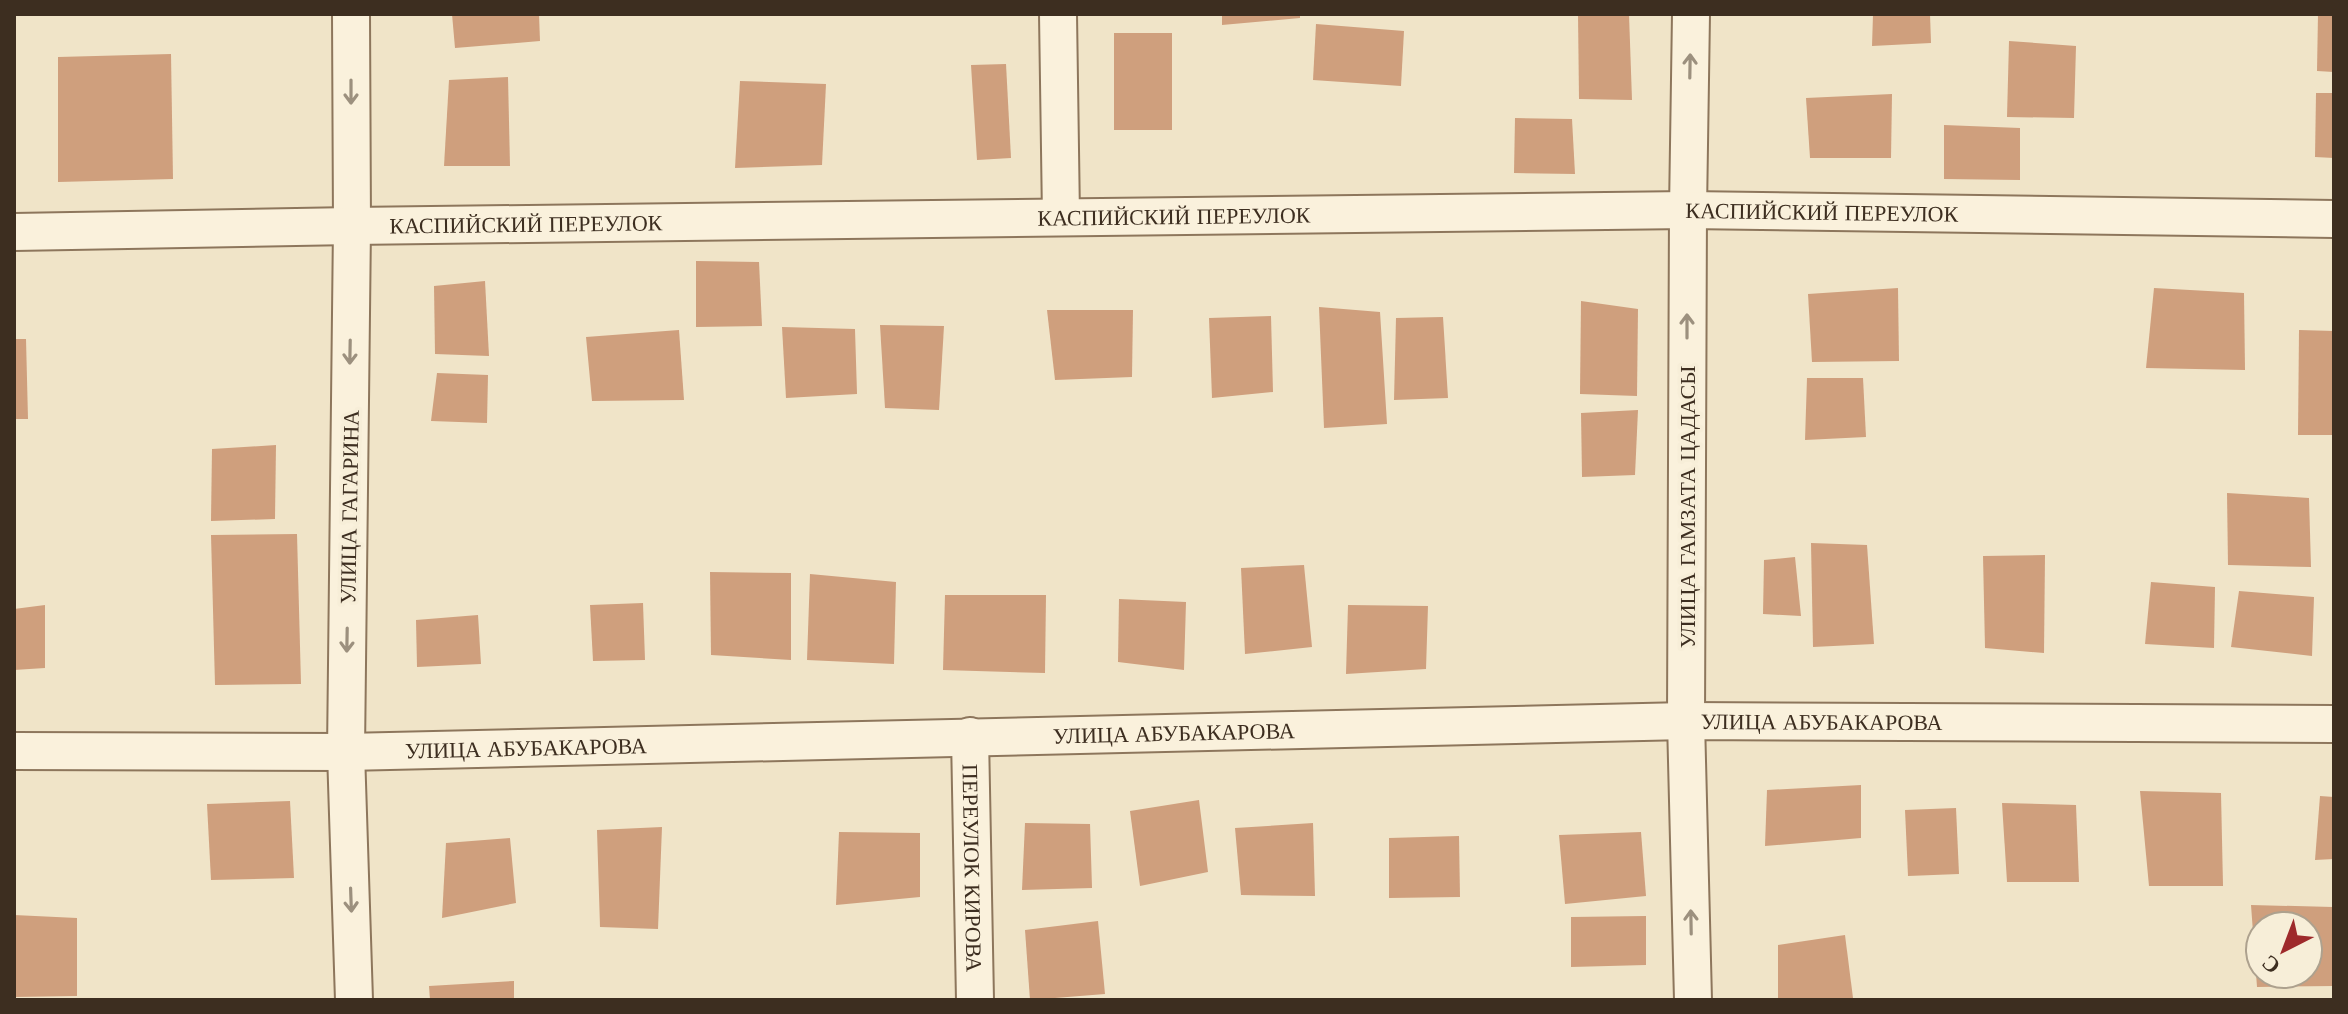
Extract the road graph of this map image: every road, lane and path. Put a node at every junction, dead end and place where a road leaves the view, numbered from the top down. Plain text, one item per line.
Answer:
1 (351, 14) edge
2 (1058, 14) edge
3 (1691, 14) edge
4 (1688, 210) junction
5 (1061, 217) junction
6 (2334, 219) edge
7 (352, 226) junction
8 (14, 232) edge
9 (1686, 721) junction
10 (2334, 724) edge
11 (970, 736) junction
12 (14, 751) edge
13 (346, 752) junction
14 (354, 1000) edge
15 (975, 1000) edge
16 (1693, 1000) edge

1 -> 7 street, УЛИЦА ГАГАРИНА
2 - 5 street
4 -> 3 street, УЛИЦА ГАМЗАТА ЦАДАСЫ
4 - 5 street, КАСПИЙСКИЙ ПЕРЕУЛОК
4 - 6 street, КАСПИЙСКИЙ ПЕРЕУЛОК
9 -> 4 street, УЛИЦА ГАМЗАТА ЦАДАСЫ
5 - 7 street, КАСПИЙСКИЙ ПЕРЕУЛОК
7 - 8 street, КАСПИЙСКИЙ ПЕРЕУЛОК
7 -> 13 street, УЛИЦА ГАГАРИНА
9 - 10 street, УЛИЦА АБУБАКАРОВА
9 - 11 street, УЛИЦА АБУБАКАРОВА
16 -> 9 street, УЛИЦА ГАМЗАТА ЦАДАСЫ
11 - 13 street, УЛИЦА АБУБАКАРОВА
11 - 15 street, ПЕРЕУЛОК КИРОВА
12 - 13 street, УЛИЦА АБУБАКАРОВА
13 -> 14 street, УЛИЦА ГАГАРИНА

